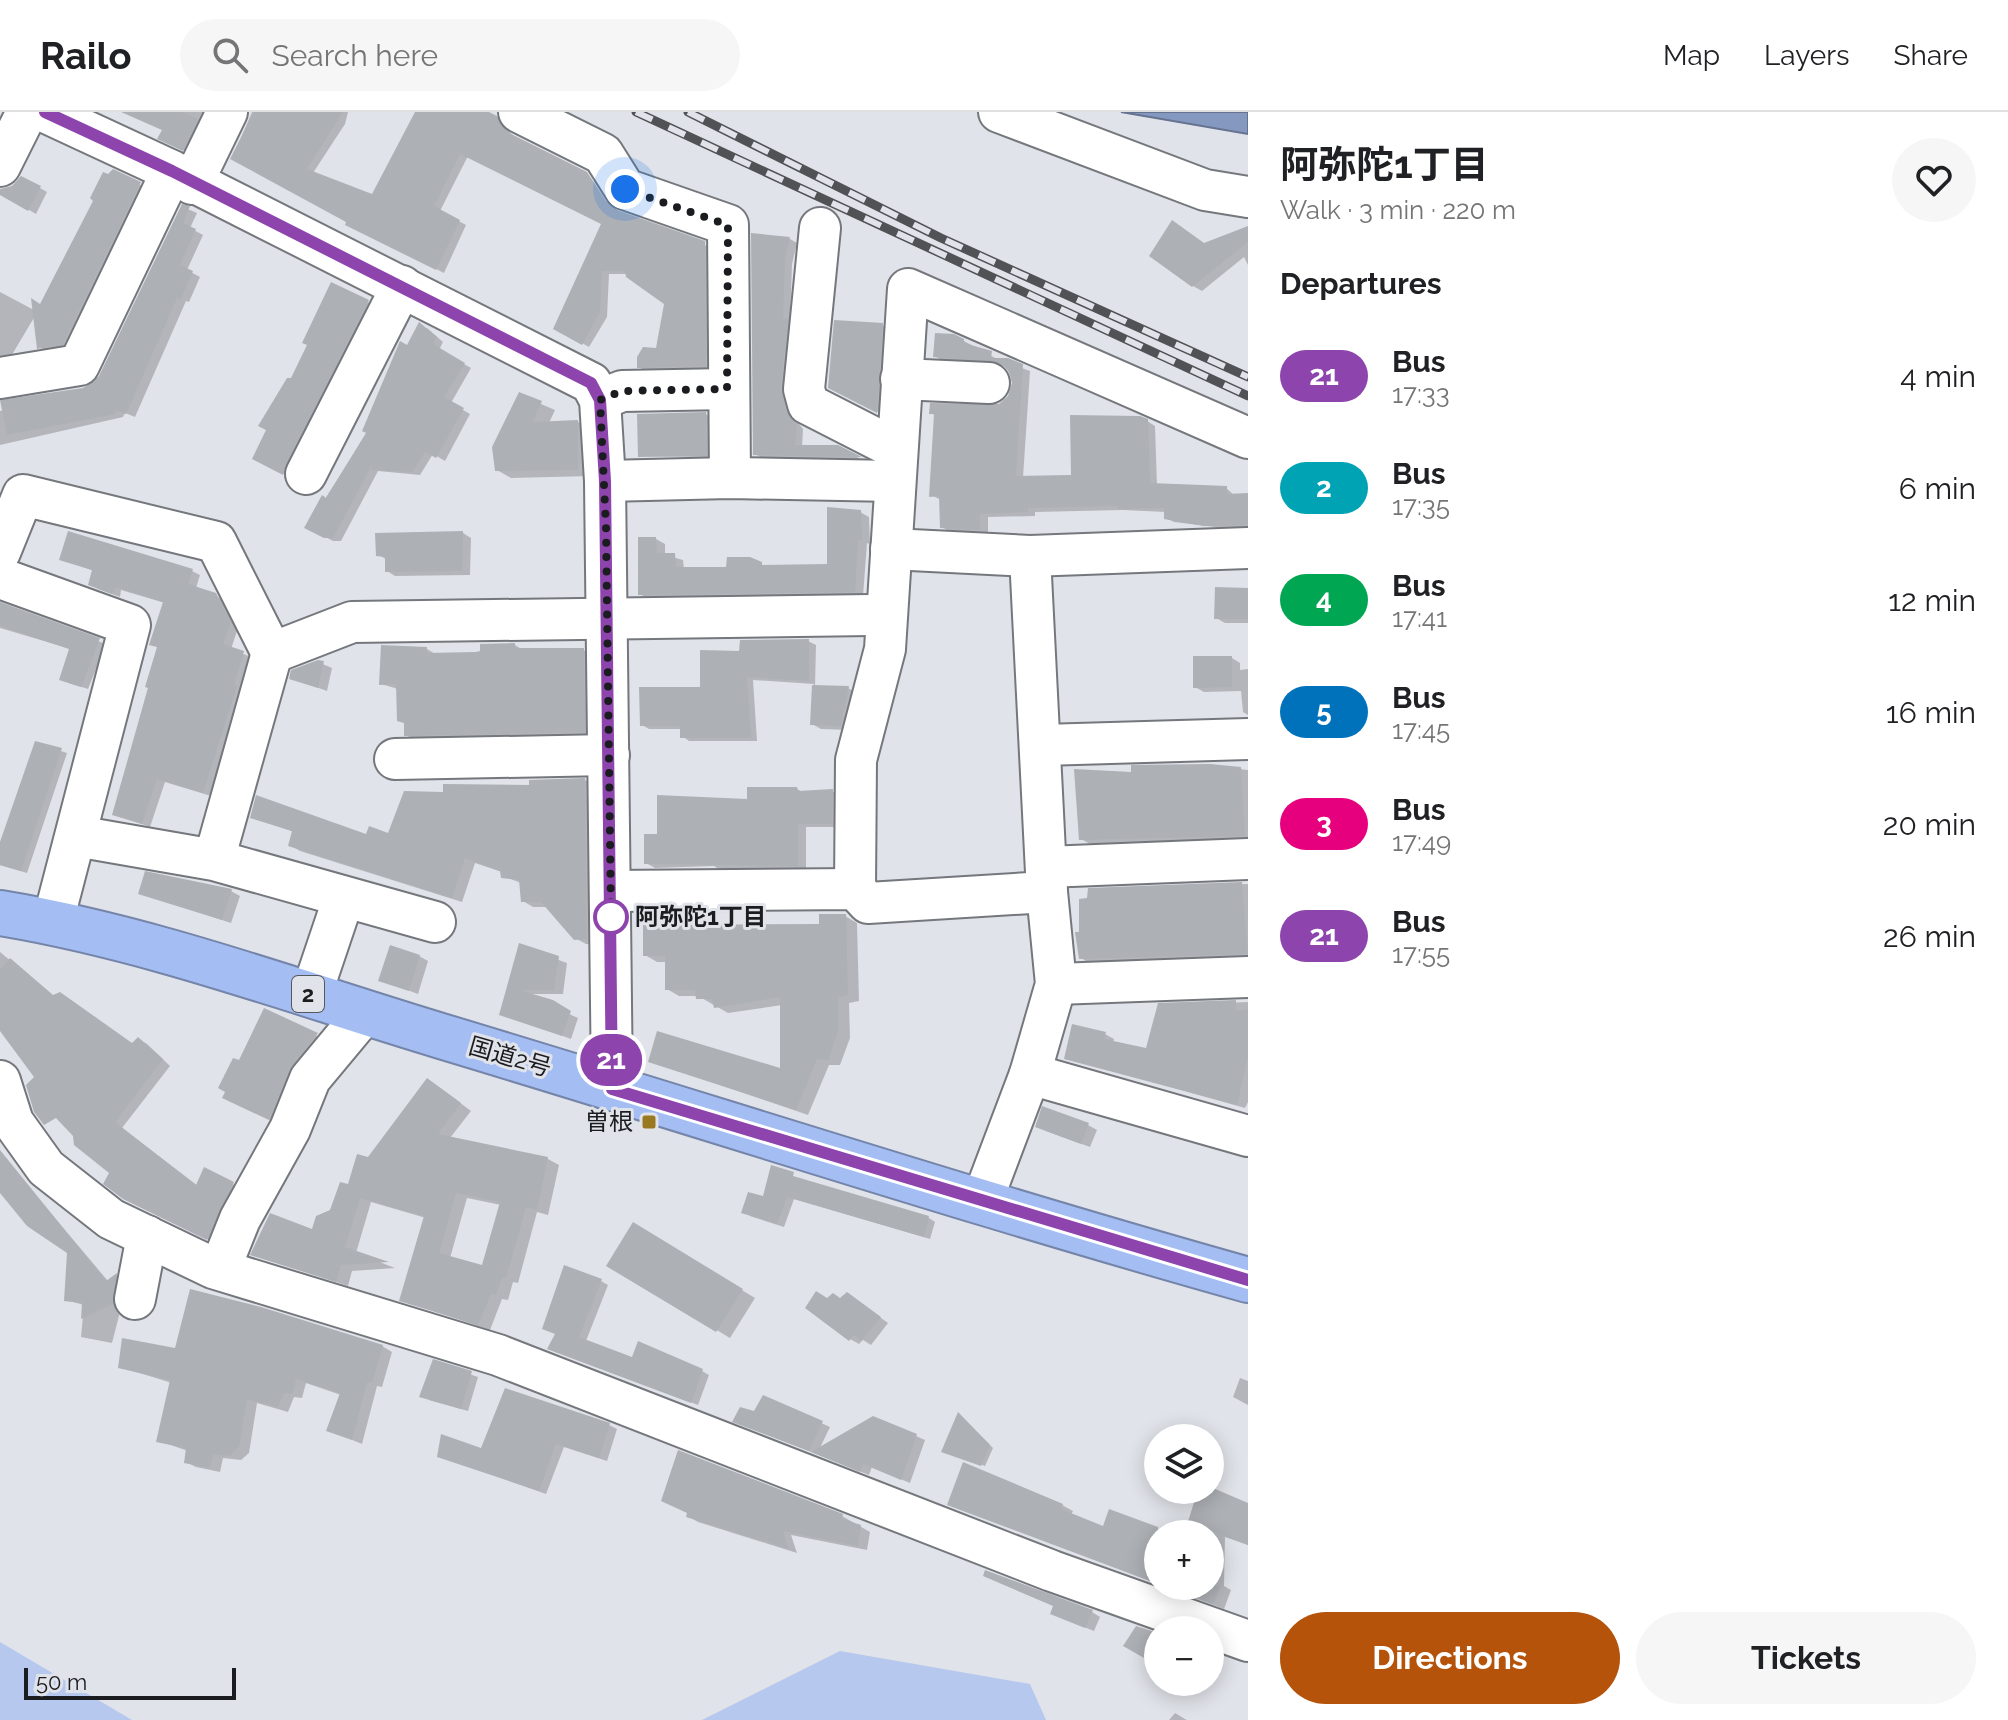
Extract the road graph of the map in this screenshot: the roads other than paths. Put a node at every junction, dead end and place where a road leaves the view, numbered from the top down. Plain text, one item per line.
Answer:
1 (27, 112) edge
2 (45, 112) edge
3 (227, 112) edge
4 (519, 112) edge
5 (999, 112) edge
6 (104, 124) edge
7 (0, 166) edge
8 (182, 178) junction
9 (1248, 197) edge
10 (820, 228) dead end
11 (402, 286) junction
12 (0, 378) edge
13 (901, 379) junction
14 (989, 383) dead end
15 (727, 389) junction
16 (600, 400) junction
17 (1248, 438) edge
18 (895, 465) junction
19 (306, 474) dead end
20 (730, 478) junction
21 (605, 481) junction
22 (1248, 548) edge
23 (891, 549) junction
24 (0, 552) edge
25 (1030, 556) junction
26 (0, 578) edge
27 (871, 615) dead end
28 (607, 618) junction
29 (272, 653) junction
30 (1248, 739) edge
31 (1042, 745) junction
32 (609, 755) junction
33 (395, 759) dead end
34 (76, 836) junction
35 (1248, 859) edge
36 (214, 860) junction
37 (1046, 880) junction
38 (855, 889) junction
39 (610, 891) junction
40 (344, 897) junction
41 (58, 902) dead end
42 (0, 913) edge
43 (1248, 977) edge
44 (1056, 984) junction
45 (311, 995) junction
46 (365, 1013) junction
47 (1030, 1074) junction
48 (0, 1081) edge
49 (612, 1089) junction
50 (1248, 1136) edge
51 (982, 1201) junction
52 (147, 1236) junction
53 (220, 1269) junction
54 (1248, 1280) edge
55 (135, 1299) dead end
56 (1248, 1641) edge

1 - 7 street
2 - 6 street
3 - 8 street
4 - 15 street
5 - 9 street
6 - 8 street
8 - 11 street
8 - 12 street
10 - 18 street
11 - 16 street
11 - 19 street
13 - 14 street
13 - 17 street
13 - 18 street
15 - 16 street
15 - 20 street
16 - 21 street
18 - 20 street
18 - 23 street
20 - 21 street
21 - 28 street
22 - 25 street
23 - 25 street
23 - 38 street
24 - 29 street
25 - 31 street
26 - 34 street
27 - 28 street
28 - 29 street
28 - 32 street
29 - 36 street
30 - 31 street
31 - 37 street
32 - 33 street
32 - 39 street
34 - 36 street
34 - 41 street
35 - 37 street
36 - 40 street
36 - 40 street
37 - 38 street
37 - 44 street
38 - 39 street
39 - 49 street
40 - 45 street
42 - 45 highway, 国道2号 / 2
43 - 44 street
44 - 47 street
45 - 46 highway, 国道2号 / 2
46 - 49 highway, 国道2号 / 2
46 - 53 street
47 - 50 street
47 - 51 street
48 - 52 street
49 - 51 highway, 国道2号 / 2
51 - 54 highway, 国道2号 / 2
52 - 53 street
52 - 55 street
53 - 56 street

